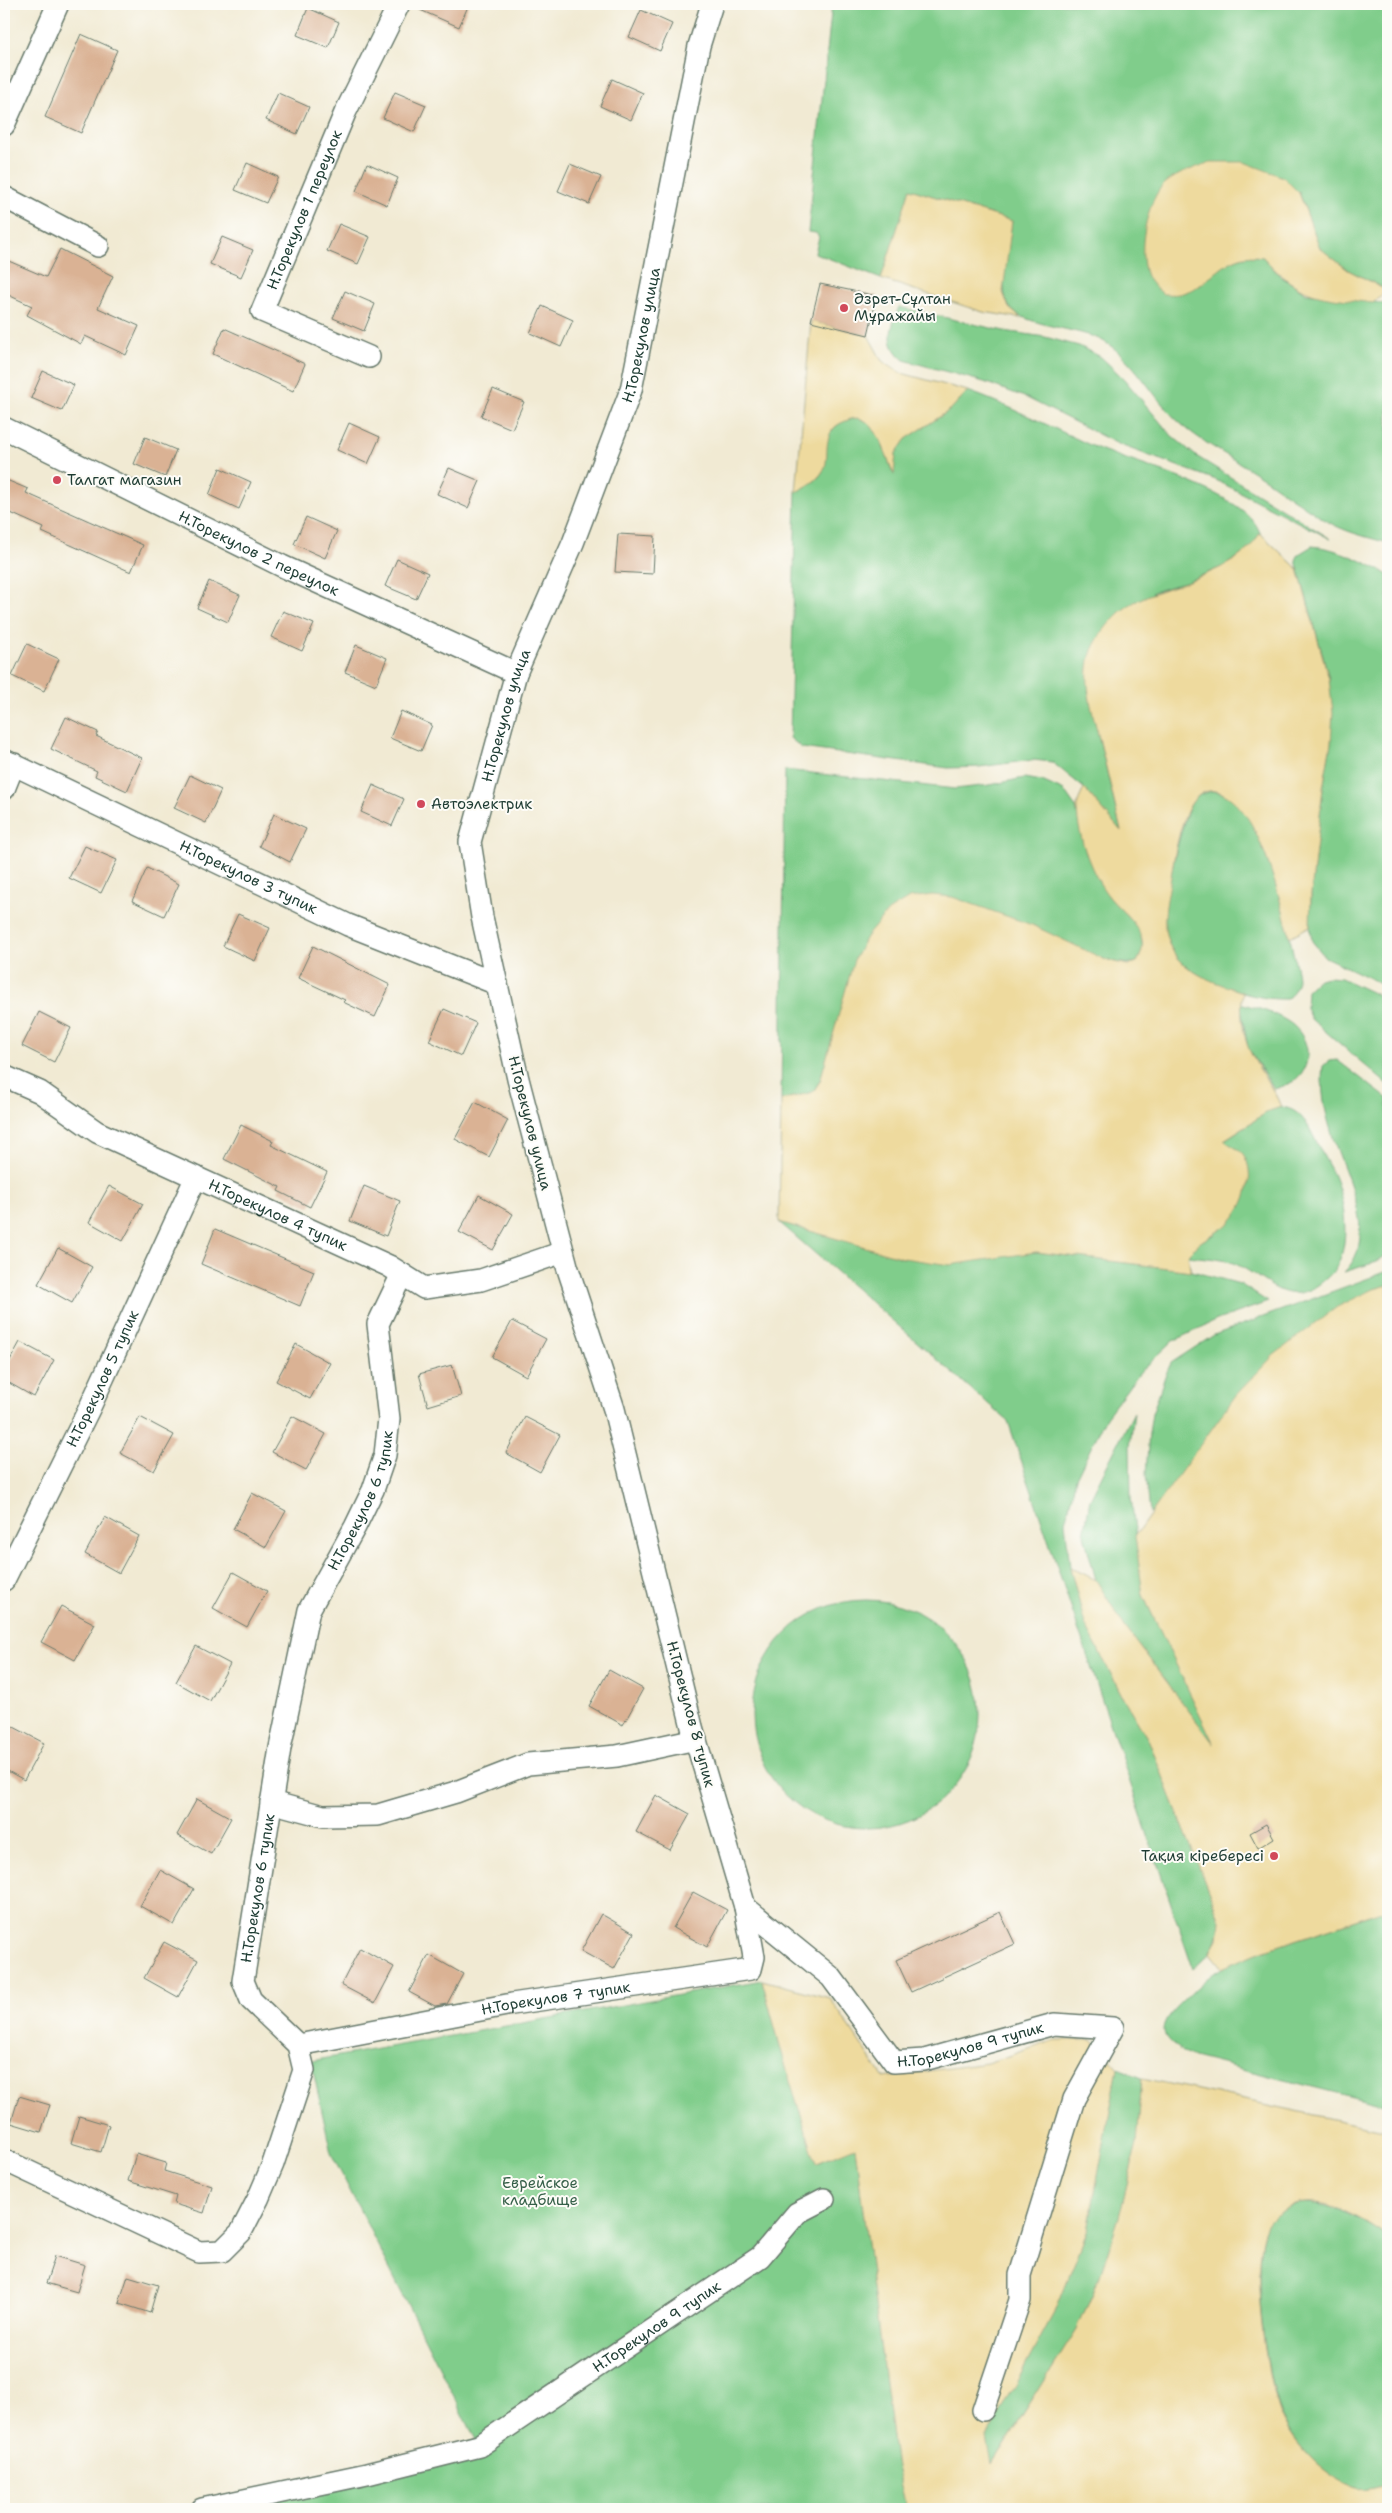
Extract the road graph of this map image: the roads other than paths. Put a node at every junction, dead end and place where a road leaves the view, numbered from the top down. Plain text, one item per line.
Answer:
1 (58, 4) edge
2 (399, 4) edge
3 (712, 4) edge
4 (4, 125) edge
5 (4, 197) edge
6 (98, 246) dead end
7 (369, 357) dead end
8 (4, 428) edge
9 (516, 673) junction
10 (9, 762) edge
11 (4, 789) edge
12 (497, 984) junction
13 (4, 1076) edge
14 (196, 1177) junction
15 (563, 1252) junction
16 (402, 1274) junction
17 (641, 1521) joint
18 (4, 1580) edge
19 (696, 1740) junction
20 (271, 1802) junction
21 (745, 1907) junction
22 (298, 2045) junction
23 (4, 2160) edge
24 (824, 2199) dead end
25 (983, 2410) dead end
26 (202, 2509) edge

1 - 4 street
2 - 7 street, Н.Торекулов 1 переулок
3 - 9 street, Н.Торекулов улица
5 - 6 street
8 - 9 street, Н.Торекулов 2 переулок
9 - 12 street, Н.Торекулов улица
10 - 11 street
10 - 12 street, Н.Торекулов 3 тупик
12 - 15 street, Н.Торекулов улица
13 - 14 street, Н.Торекулов 4 тупик
14 - 16 street, Н.Торекулов 4 тупик
14 - 18 street, Н.Торекулов 5 тупик
15 - 16 street, Н.Торекулов 4 тупик
15 - 17 street, Н.Торекулов улица
16 - 20 street, Н.Торекулов 6 тупик
17 - 19 street, Н.Торекулов 8 тупик
19 - 20 street
19 - 21 street, Н.Торекулов 8 тупик
20 - 22 street, Н.Торекулов 6 тупик
21 - 22 street, Н.Торекулов 7 тупик
21 - 25 street, Н.Торекулов 9 тупик
22 - 23 street
24 - 26 street, Н.Торекулов 9 тупик

